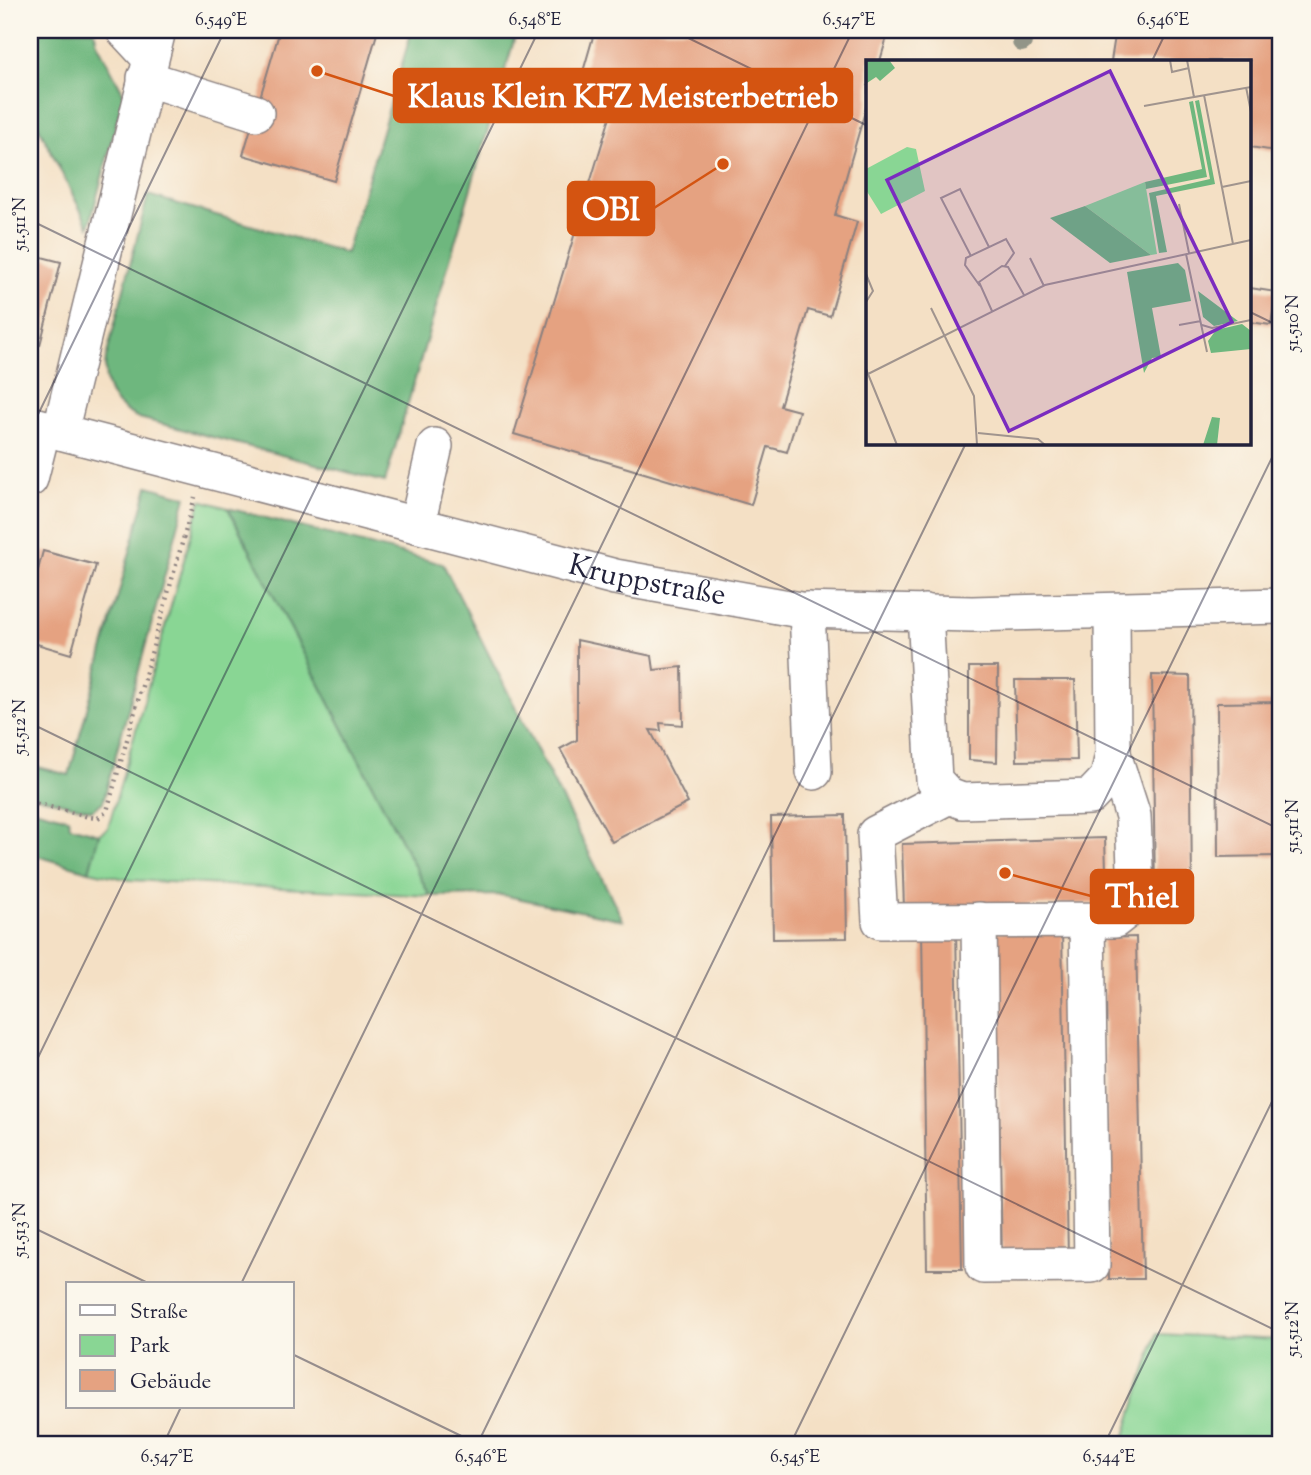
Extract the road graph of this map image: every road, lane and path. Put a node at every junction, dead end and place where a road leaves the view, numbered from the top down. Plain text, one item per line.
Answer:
1 (124, 30) edge
2 (151, 55) edge
3 (256, 113) dead end
4 (44, 428) edge
5 (435, 446) dead end
6 (203, 470) junction
7 (30, 479) edge
8 (416, 525) junction
9 (1281, 606) edge
10 (807, 610) junction
11 (1112, 611) junction
12 (925, 612) junction
13 (1113, 754) junction
14 (814, 772) dead end
15 (948, 796) junction
16 (30, 802) edge
17 (979, 920) junction
18 (1087, 921) junction

1 - 2 street
2 - 3 street
2 - 4 street
4 - 6 street, Kruppstraße
4 - 7 street
5 - 8 street
6 - 8 street, Kruppstraße
6 - 16 path
8 - 10 street, Kruppstraße
9 - 11 street, Kruppstraße
10 - 12 street, Kruppstraße
10 - 14 street
11 - 12 street, Kruppstraße
11 - 13 street
12 - 15 street
13 - 15 street
13 - 18 street
15 - 17 street
17 - 18 street
17 - 18 street

